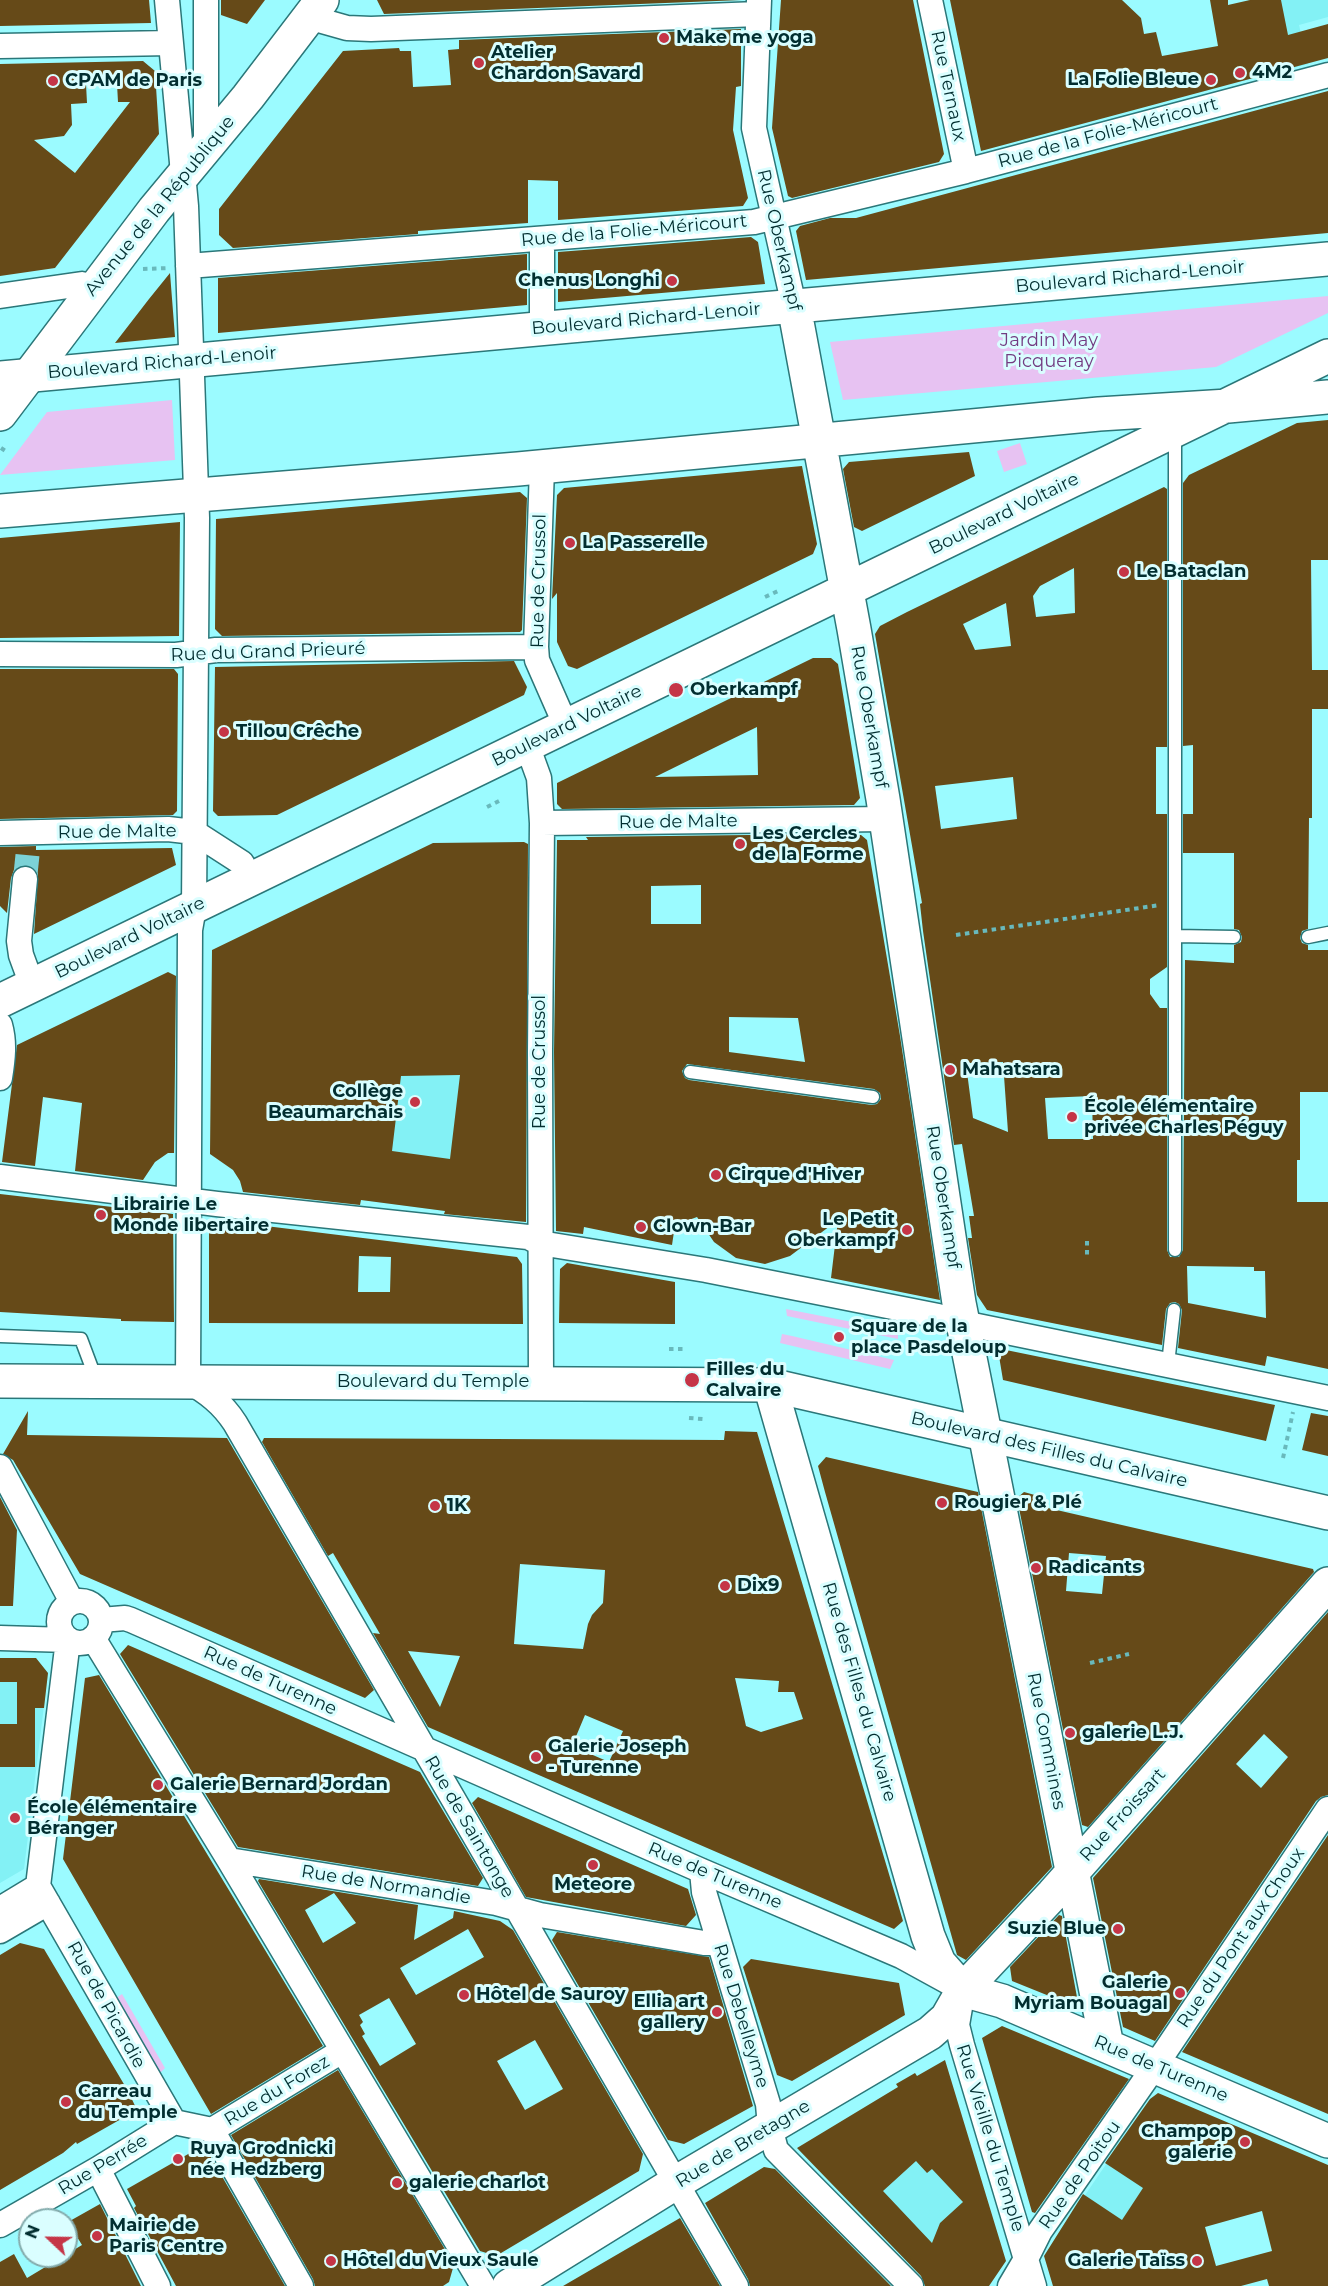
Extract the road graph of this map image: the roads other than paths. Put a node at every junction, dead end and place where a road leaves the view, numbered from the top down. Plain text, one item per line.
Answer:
1 (167, 0) edge
2 (206, 0) edge
3 (930, 0) edge
4 (759, 7) edge
5 (315, 9) edge
6 (171, 43) junction
7 (0, 46) edge
8 (1328, 75) edge
9 (207, 148) junction
10 (966, 171) junction
11 (184, 176) junction
12 (774, 218) junction
13 (542, 239) junction
14 (1328, 260) edge
15 (188, 266) junction
16 (92, 292) junction
17 (0, 297) edge
18 (794, 306) junction
19 (542, 328) junction
20 (1328, 356) edge
21 (192, 360) junction
22 (14, 377) edge
23 (1328, 397) edge
24 (1228, 406) junction
25 (0, 414) edge
26 (1175, 431) junction
27 (819, 441) junction
28 (542, 467) junction
29 (196, 487) junction
30 (0, 511) edge
31 (846, 590) junction
32 (536, 647) junction
33 (196, 653) junction
34 (0, 654) edge
35 (566, 726) junction
36 (527, 745) junction
37 (886, 819) junction
38 (542, 823) junction
39 (194, 832) junction
40 (0, 833) edge
41 (25, 879) tunnel mouth
42 (249, 880) junction
43 (194, 907) junction
44 (1328, 933) edge
45 (1174, 936) junction
46 (1234, 937) dead end
47 (1308, 937) dead end
48 (32, 985) junction
49 (0, 1001) edge
50 (0, 1024) edge
51 (690, 1072) dead end
52 (0, 1078) edge
53 (873, 1097) dead end
54 (0, 1177) edge
55 (190, 1201) junction
56 (540, 1243) junction
57 (1175, 1250) dead end
58 (1174, 1310) dead end
59 (963, 1323) junction
60 (0, 1336) edge
61 (1168, 1364) junction
62 (96, 1380) junction
63 (0, 1381) edge
64 (188, 1381) junction
65 (541, 1382) junction
66 (770, 1385) junction
67 (1328, 1398) edge
68 (987, 1436) junction
69 (0, 1467) edge
70 (1328, 1513) edge
71 (1328, 1584) edge
72 (72, 1602) junction
73 (97, 1629) junction
74 (0, 1638) edge
75 (68, 1640) junction
76 (424, 1749) junction
77 (1328, 1809) edge
78 (229, 1860) junction
79 (702, 1871) junction
80 (1073, 1871) junction
81 (43, 1894) junction
82 (3, 1905) edge
83 (517, 1909) junction
84 (0, 1931) edge
85 (719, 1943) junction
86 (963, 1990) junction
87 (1107, 2046) junction
88 (342, 2051) junction
89 (1155, 2066) junction
90 (174, 2122) junction
91 (770, 2127) junction
92 (212, 2130) junction
93 (1328, 2141) edge
94 (98, 2169) junction
95 (677, 2182) junction
96 (0, 2225) edge
97 (1026, 2259) junction
98 (158, 2286) edge
99 (301, 2286) edge
100 (483, 2286) edge
101 (509, 2286) edge
102 (736, 2286) edge
103 (910, 2286) edge
104 (1010, 2286) edge
105 (1034, 2286) edge

1 - 6 street
2 - 9 street
3 - 10 street, Rue Ternaux
4 - 5 street
4 - 12 street, Rue Oberkampf
5 - 9 street, Avenue de la République
6 - 7 street
6 - 11 street
8 - 10 street, Rue de la Folie-Méricourt
9 - 11 street, Avenue de la République
10 - 12 street, Rue de la Folie-Méricourt
11 - 15 street
11 - 16 street, Avenue de la République
12 - 13 street, Rue de la Folie-Méricourt
12 - 18 street, Rue Oberkampf
13 - 15 street, Rue de la Folie-Méricourt
13 - 19 street
14 - 18 street, Boulevard Richard-Lenoir
15 - 21 street
16 - 17 street
16 - 22 street, Avenue de la République
18 - 19 street, Boulevard Richard-Lenoir
18 - 27 street, Rue Oberkampf
19 - 21 street, Boulevard Richard-Lenoir
20 - 24 street, Boulevard Voltaire
21 - 22 street, Boulevard Richard-Lenoir
21 - 29 street
22 - 25 street, Avenue de la République
23 - 24 street
24 - 26 street, Boulevard Voltaire
24 - 27 street
26 - 31 street, Boulevard Voltaire
26 - 45 lane
27 - 28 street
27 - 31 street, Rue Oberkampf
28 - 29 street
28 - 32 street, Rue de Crussol
29 - 30 street
29 - 33 street
31 - 35 street, Boulevard Voltaire
31 - 37 street, Rue Oberkampf
32 - 33 street, Rue du Grand Prieuré
32 - 35 street, Rue de Crussol
33 - 34 street, Rue du Grand Prieuré
33 - 39 street
35 - 36 street, Boulevard Voltaire
36 - 38 street, Rue de Crussol
36 - 42 street, Boulevard Voltaire
37 - 38 street, Rue de Malte
37 - 59 street, Rue Oberkampf
38 - 56 street, Rue de Crussol
39 - 40 street, Rue de Malte
39 - 42 street, Rue de Malte
39 - 43 street
41 - 48 street
42 - 43 street, Boulevard Voltaire
43 - 48 street, Boulevard Voltaire
43 - 55 street
44 - 47 lane
45 - 46 lane
45 - 57 lane
48 - 49 street, Boulevard Voltaire
50 - 52 street
51 - 53 lane
54 - 55 street
55 - 56 street
55 - 64 street
56 - 59 street
56 - 65 street, Rue de Crussol
58 - 61 lane
59 - 61 street
59 - 68 street, Rue Oberkampf
60 - 62 lane
61 - 67 street
62 - 63 street, Boulevard du Temple
62 - 64 street, Boulevard du Temple
64 - 65 street, Boulevard du Temple
64 - 76 street, Rue de Saintonge
65 - 66 street, Boulevard du Temple
66 - 68 street, Boulevard des Filles du Calvaire
66 - 86 street, Rue des Filles du Calvaire
68 - 70 street, Boulevard des Filles du Calvaire
68 - 80 street, Rue Commines
69 - 72 street
71 - 80 street, Rue Froissart
72 - 73 street
72 - 75 street
73 - 75 street
73 - 76 street, Rue de Turenne
73 - 78 street
74 - 75 street
75 - 81 street
76 - 79 street, Rue de Turenne
76 - 83 street, Rue de Saintonge
77 - 89 street, Rue du Pont aux Choux
78 - 83 street, Rue de Normandie
78 - 88 street
79 - 85 street, Rue Debelleyme
79 - 86 street, Rue de Turenne
80 - 86 street, Rue Froissart
80 - 87 street, Rue Commines
81 - 82 street
81 - 84 street
81 - 90 street, Rue de Picardie
83 - 85 street, Rue de Normandie
83 - 95 street, Rue de Saintonge
85 - 91 street, Rue Debelleyme
86 - 87 street, Rue de Turenne
86 - 91 street, Rue de Bretagne
86 - 97 street, Rue Vieille du Temple
87 - 89 street, Rue de Turenne
88 - 92 street, Rue du Forez
88 - 100 street
89 - 93 street, Rue de Turenne
89 - 97 street, Rue de Poitou
90 - 92 street
90 - 94 street, Rue Perrée
91 - 95 street, Rue de Bretagne
91 - 103 street, Rue Debelleyme
92 - 99 street
94 - 96 street, Rue Perrée
94 - 98 street
95 - 101 street, Rue de Bretagne
95 - 102 street, Rue de Saintonge
97 - 104 street, Rue de Poitou
97 - 105 street, Rue Vieille du Temple

